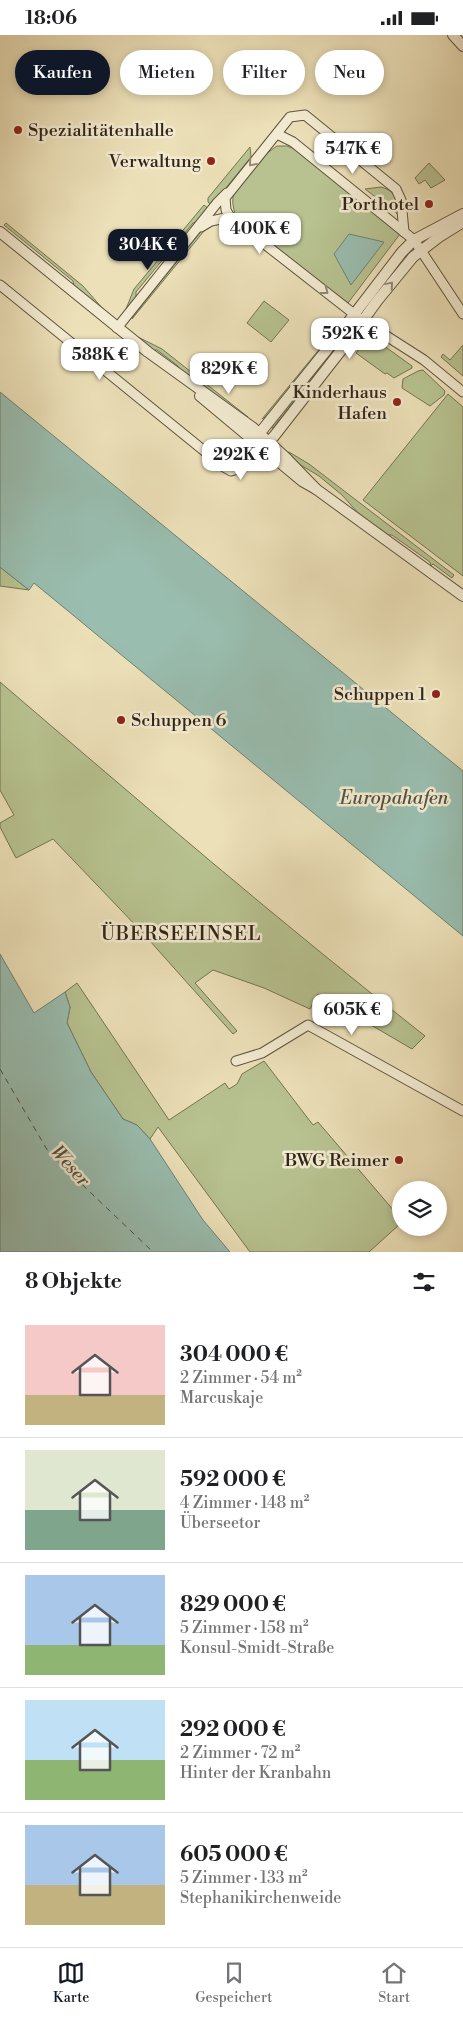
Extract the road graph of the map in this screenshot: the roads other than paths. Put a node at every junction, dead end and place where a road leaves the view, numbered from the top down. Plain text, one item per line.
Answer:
1 (453, 35) edge
2 (463, 46) edge
3 (277, 134) junction
4 (228, 193) junction
5 (463, 214) edge
6 (230, 217) junction
7 (463, 222) edge
8 (197, 230) junction
9 (0, 232) edge
10 (404, 233) junction
11 (414, 240) junction
12 (420, 251) junction
13 (0, 285) edge
14 (354, 313) junction
15 (463, 314) edge
16 (363, 321) junction
17 (117, 328) junction
18 (183, 379) junction
19 (463, 392) edge
20 (259, 434) junction
21 (264, 444) junction
22 (463, 597) edge
23 (236, 1061) dead end
24 (463, 1111) edge

1 - 2 street
3 -> 4 street
3 - 10 street
3 - 10 street
4 - 6 street
4 - 8 street
5 - 11 street
6 - 8 street
6 -> 14 street
7 - 12 street
8 - 17 street
9 - 17 street
10 - 11 street
11 - 12 street
11 - 14 street
12 - 15 street
16 -> 12 street
13 - 21 street
14 - 16 street
14 - 20 street
16 - 19 street
16 - 21 street
17 - 18 street
18 - 20 street
18 - 21 street
20 - 21 street
21 - 22 street
23 - 24 street

